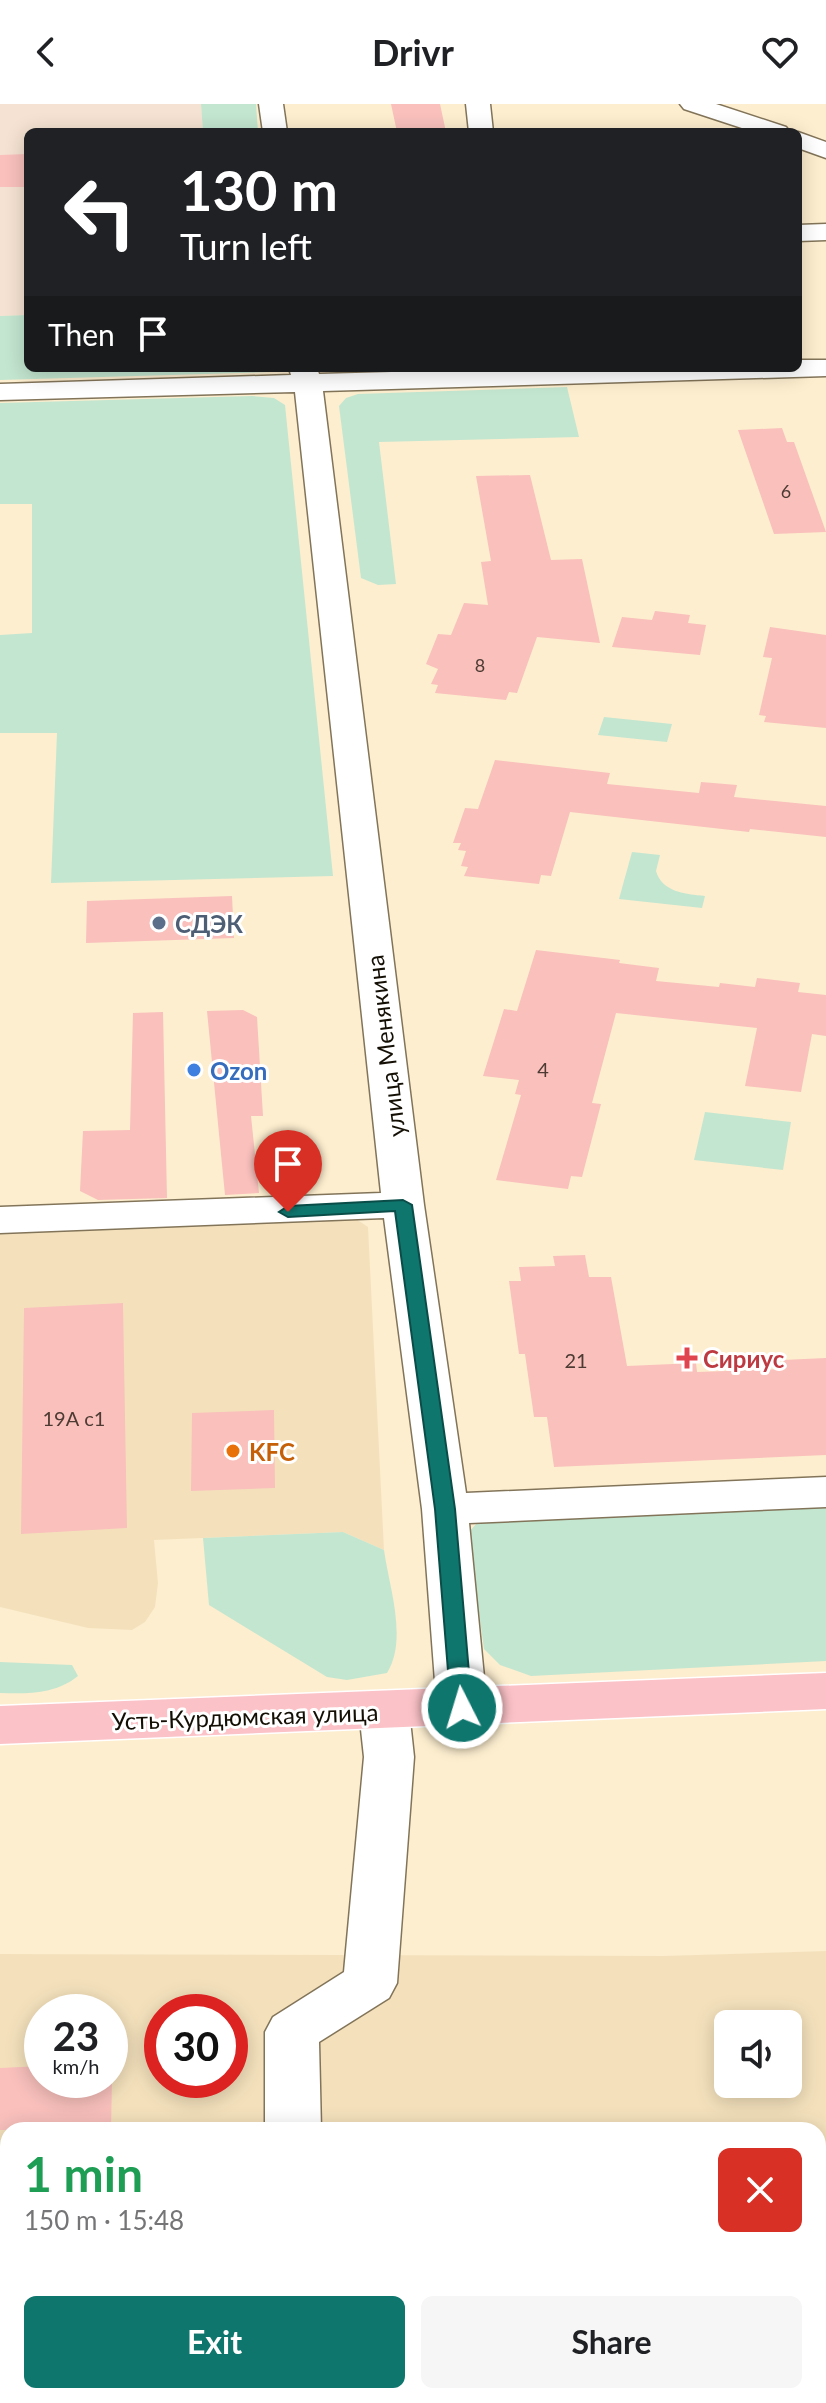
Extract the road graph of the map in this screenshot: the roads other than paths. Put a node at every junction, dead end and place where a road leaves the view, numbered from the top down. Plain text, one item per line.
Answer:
1 (271, 104) edge
2 (478, 104) edge
3 (692, 104) edge
4 (274, 128) edge
5 (481, 128) edge
6 (766, 128) edge
7 (802, 141) edge
8 (826, 151) edge
9 (826, 232) edge
10 (802, 233) edge
11 (802, 368) edge
12 (826, 368) edge
13 (537, 372) edge
14 (304, 376) edge
15 (0, 392) edge
16 (403, 1205) junction
17 (0, 1220) edge
18 (826, 1492) edge
19 (445, 1509) junction
20 (826, 1691) edge
21 (462, 1708) junction
22 (384, 1711) junction
23 (0, 1725) edge
24 (293, 2122) edge

1 - 4 street
2 - 5 street
3 - 6 street
7 - 8 street
9 - 10 street
11 - 12 street
13 - 14 street
14 - 15 street
14 - 16 street, улица Менякина
16 - 17 street
16 - 19 street, улица Менякина
18 - 19 street
19 - 21 street, улица Менякина
20 - 21 main road, Усть-Курдюмская улица
21 - 22 main road, Усть-Курдюмская улица
22 - 23 main road, Усть-Курдюмская улица
22 - 24 street

